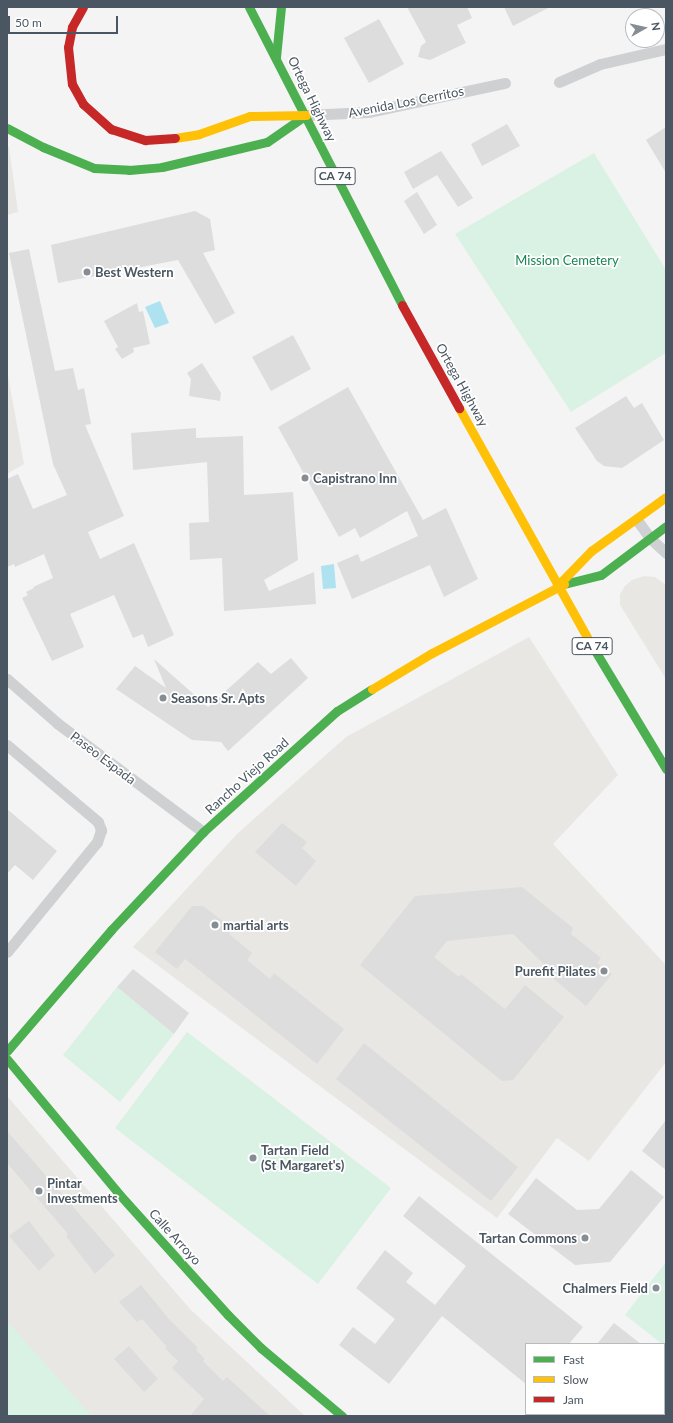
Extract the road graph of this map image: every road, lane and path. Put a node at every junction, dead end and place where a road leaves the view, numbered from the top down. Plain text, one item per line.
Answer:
1 (83, 7) edge
2 (249, 7) edge
3 (281, 7) edge
4 (666, 49) edge
5 (276, 57) junction
6 (505, 82) dead end
7 (559, 82) dead end
8 (306, 115) junction
9 (7, 128) edge
10 (666, 497) edge
11 (637, 520) junction
12 (666, 526) edge
13 (651, 539) junction
14 (666, 553) edge
15 (557, 586) junction
16 (7, 679) edge
17 (7, 745) edge
18 (666, 769) edge
19 (203, 832) junction
20 (7, 952) edge
21 (7, 1050) edge
22 (7, 1060) edge
23 (342, 1416) edge

1 - 8 main road
2 - 5 main road, Ortega Highway / CA 74
3 - 5 main road
4 - 7 street
5 - 8 main road, Ortega Highway / CA 74
6 - 8 street, Avenida Los Cerritos
8 - 9 main road
8 - 15 main road, Ortega Highway / CA 74
10 - 11 main road, Rancho Viejo Road
11 - 13 street
11 - 15 main road, Rancho Viejo Road
12 - 13 main road, Rancho Viejo Road
13 - 14 street
13 - 15 main road, Rancho Viejo Road
15 - 18 main road, Ortega Highway / CA 74
15 - 19 main road, Rancho Viejo Road
16 - 19 street, Paseo Espada
17 - 20 street
19 - 21 main road, Rancho Viejo Road
22 - 23 main road, Calle Arroyo

